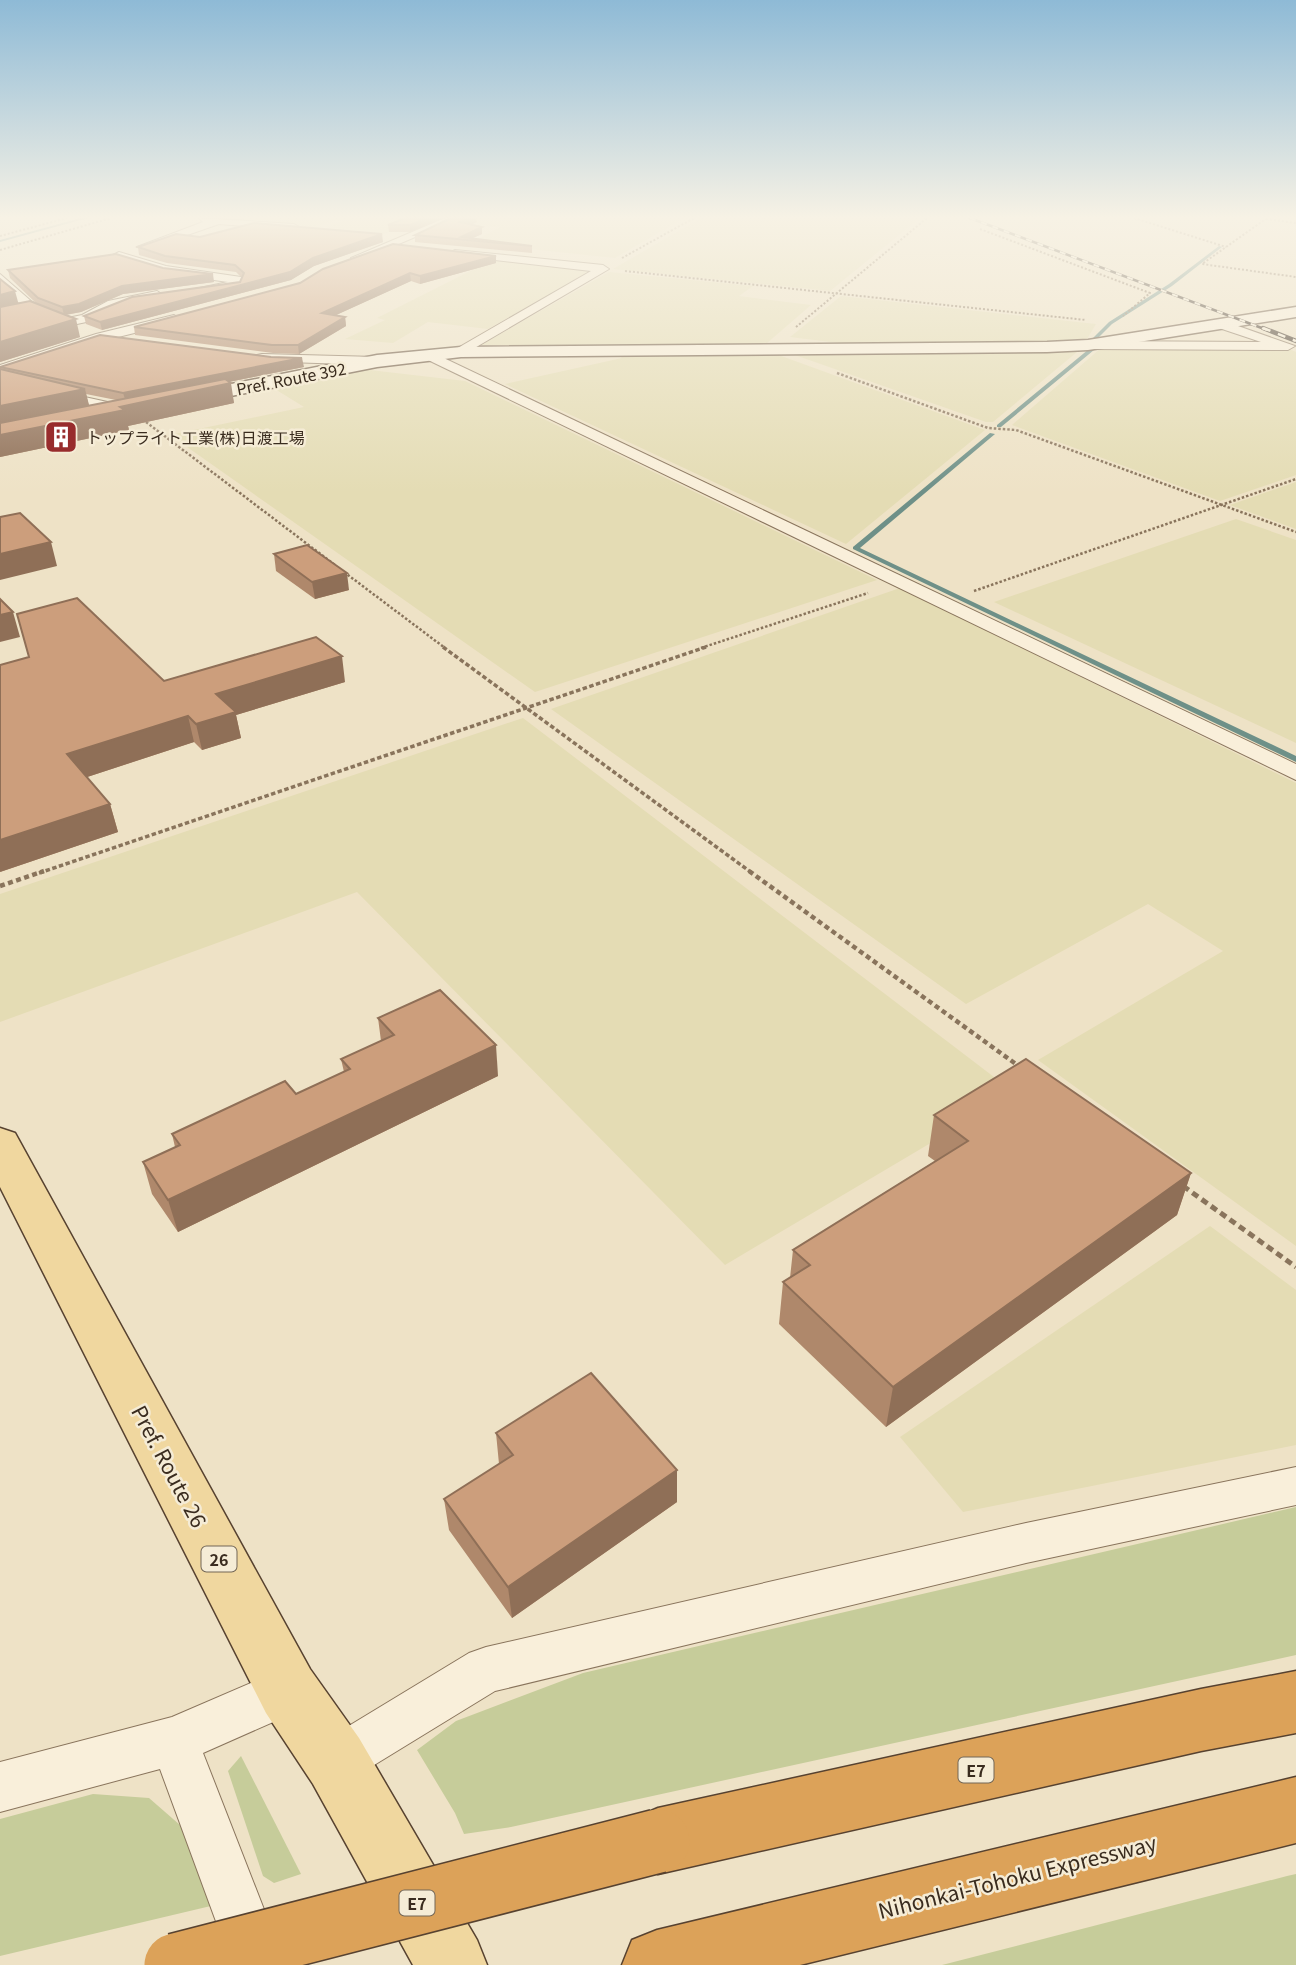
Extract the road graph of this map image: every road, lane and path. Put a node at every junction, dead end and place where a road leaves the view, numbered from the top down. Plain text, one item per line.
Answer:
1 (33, 310) edge
2 (102, 310) edge
3 (533, 310) edge
4 (815, 310) edge
5 (990, 310) edge
6 (1130, 310) edge
7 (37, 312) junction
8 (1296, 312) edge
9 (190, 315) edge
10 (12, 317) edge
11 (1257, 318) junction
12 (1114, 323) junction
13 (63, 324) junction
14 (1221, 324) junction
15 (1283, 328) dead end
16 (101, 337) junction
17 (142, 344) edge
18 (1088, 345) junction
19 (773, 348) junction
20 (461, 352) junction
21 (429, 355) junction
22 (250, 357) edge
23 (377, 361) junction
24 (0, 370) edge
25 (39, 390) edge
26 (169, 403) edge
27 (137, 409) junction
28 (78, 421) edge
29 (1296, 479) edge
30 (1222, 505) junction
31 (1296, 532) edge
32 (902, 582) junction
33 (944, 602) junction
34 (523, 707) junction
35 (1296, 773) edge
36 (0, 886) edge
37 (1027, 1072) edge
38 (0, 1144) edge
39 (1173, 1178) edge
40 (1296, 1267) edge
41 (1296, 1486) edge
42 (288, 1691) junction
43 (1296, 1702) edge
44 (174, 1741) junction
45 (336, 1761) junction
46 (0, 1787) edge
47 (1296, 1810) edge
48 (176, 1965) edge
49 (258, 1965) edge
50 (452, 1965) edge
51 (657, 1965) edge

1 - 7 street
2 - 13 street
3 - 20 street
4 - 19 path
5 - 12 path
6 - 12 path
7 - 10 street
7 - 13 street
8 - 11 main road, Pref. Route 392
9 - 16 street
11 - 14 main road, Pref. Route 392
11 - 15 street
12 - 18 path
13 - 16 street
14 - 18 main road, Pref. Route 392
14 - 18 street
16 - 17 street
16 - 24 street
18 - 19 main road, Pref. Route 392
19 - 20 main road, Pref. Route 392
19 - 30 path
20 - 21 main road, Pref. Route 392
21 - 23 main road, Pref. Route 392
21 - 32 street
22 - 23 street
23 - 26 main road, Pref. Route 392
25 - 27 street
27 - 28 main road
27 - 34 path
29 - 30 path
30 - 31 path
30 - 33 path
32 - 33 street
32 - 34 path
33 - 35 street
34 - 36 path
34 - 37 path
38 - 42 main road, Pref. Route 26 / 26
39 - 40 path
41 - 45 street
42 - 44 street
42 - 45 main road, Pref. Route 26 / 26
43 - 48 highway, E7, bridge
44 - 46 street
44 - 49 street
45 - 50 main road, Pref. Route 26 / 26
47 - 51 highway, Nihonkai-Tohoku Expressway

